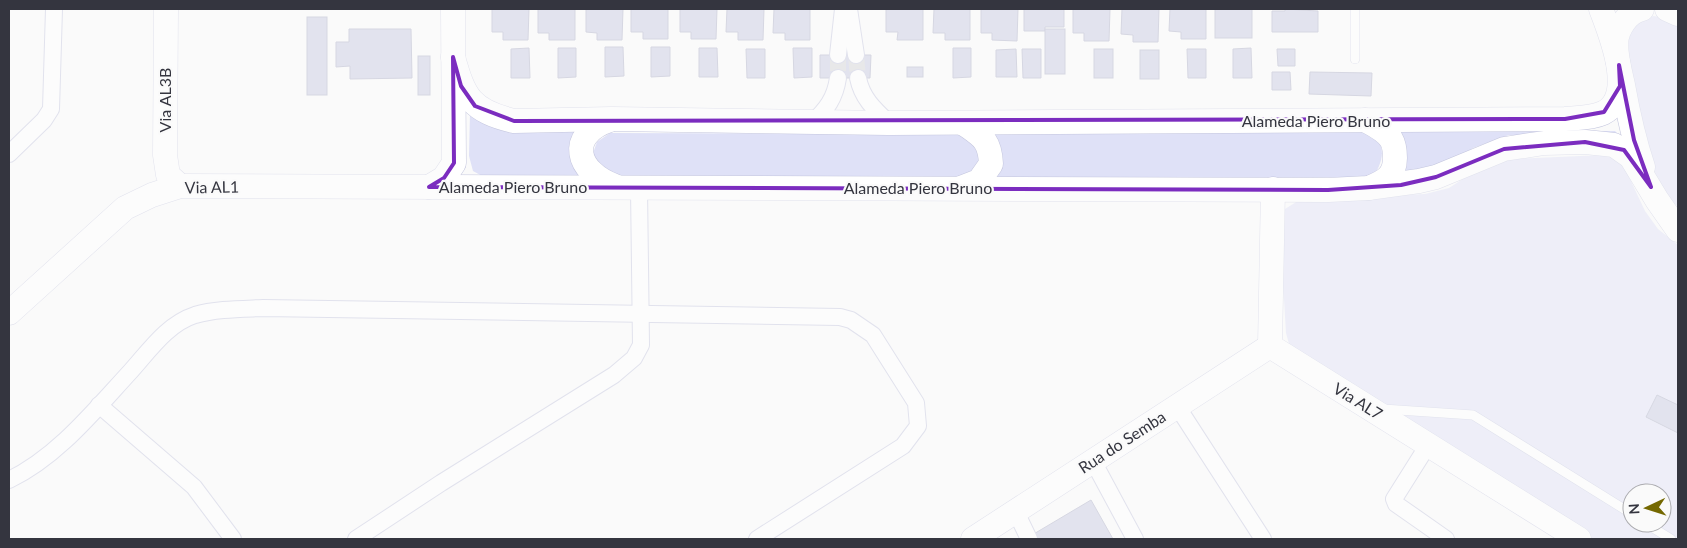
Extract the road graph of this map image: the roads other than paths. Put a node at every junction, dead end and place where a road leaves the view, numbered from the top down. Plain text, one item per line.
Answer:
1 (54, 9) edge
2 (166, 9) edge
3 (453, 9) edge
4 (843, 9) edge
5 (849, 9) edge
6 (1356, 9) edge
7 (1601, 9) edge
8 (1642, 9) edge
9 (1667, 9) edge
10 (1678, 11) edge
11 (838, 55) tunnel mouth
12 (856, 55) tunnel mouth
13 (453, 56) junction
14 (1355, 59) dead end
15 (1619, 65) junction
16 (838, 78) tunnel mouth
17 (858, 78) tunnel mouth
18 (612, 119) junction
19 (1365, 120) junction
20 (812, 123) junction
21 (889, 123) junction
22 (963, 123) junction
23 (9, 154) edge
24 (180, 186) junction
25 (429, 187) junction
26 (1651, 187) junction
27 (629, 188) junction
28 (961, 188) junction
29 (1368, 188) junction
30 (1273, 189) junction
31 (1678, 219) edge
32 (1678, 230) edge
33 (9, 313) edge
34 (642, 315) junction
35 (1270, 346) junction
36 (99, 405) junction
37 (1177, 406) junction
38 (1370, 409) junction
39 (1428, 445) junction
40 (1093, 461) junction
41 (9, 480) edge
42 (1622, 508) edge
43 (1016, 512) junction
44 (233, 539) edge
45 (356, 539) edge
46 (757, 539) edge
47 (973, 539) edge
48 (1029, 539) edge
49 (1135, 539) edge
50 (1263, 539) edge
51 (1446, 539) edge
52 (1578, 539) edge

1 - 23 street
2 - 24 street, Via AL3B
3 - 13 street
4 - 11 street
5 - 12 street
6 - 14 lane
7 - 15 street
8 - 15 street
9 - 10 street
13 - 18 street, Alameda Piero Bruno
13 - 25 street, Alameda Piero Bruno
15 - 19 street, Alameda Piero Bruno
15 - 26 street
16 - 20 street
17 - 21 street
18 - 20 street, Alameda Piero Bruno
18 - 27 street
19 - 22 street, Alameda Piero Bruno
19 - 29 street
20 - 21 street, Alameda Piero Bruno
21 - 22 street, Alameda Piero Bruno
22 - 28 street
24 - 25 street, Via AL1
24 - 33 street, Via AL1
25 - 27 street, Alameda Piero Bruno
26 - 29 street, Alameda Piero Bruno
26 - 31 street
26 - 32 street
27 - 28 street, Alameda Piero Bruno
27 - 34 street
28 - 30 street, Alameda Piero Bruno
29 - 30 street, Alameda Piero Bruno
30 - 35 street
34 - 36 street
34 - 45 street
34 - 46 street
35 - 37 street, Rua do Semba
35 - 38 street, Via AL7
36 - 41 street
36 - 44 street
37 - 40 street, Rua do Semba
37 - 50 street
38 - 39 street, Via AL7
38 - 42 lane
39 - 51 street
39 - 52 street, Via AL7
40 - 43 street, Rua do Semba
40 - 49 street
43 - 47 street, Rua do Semba
43 - 48 street

